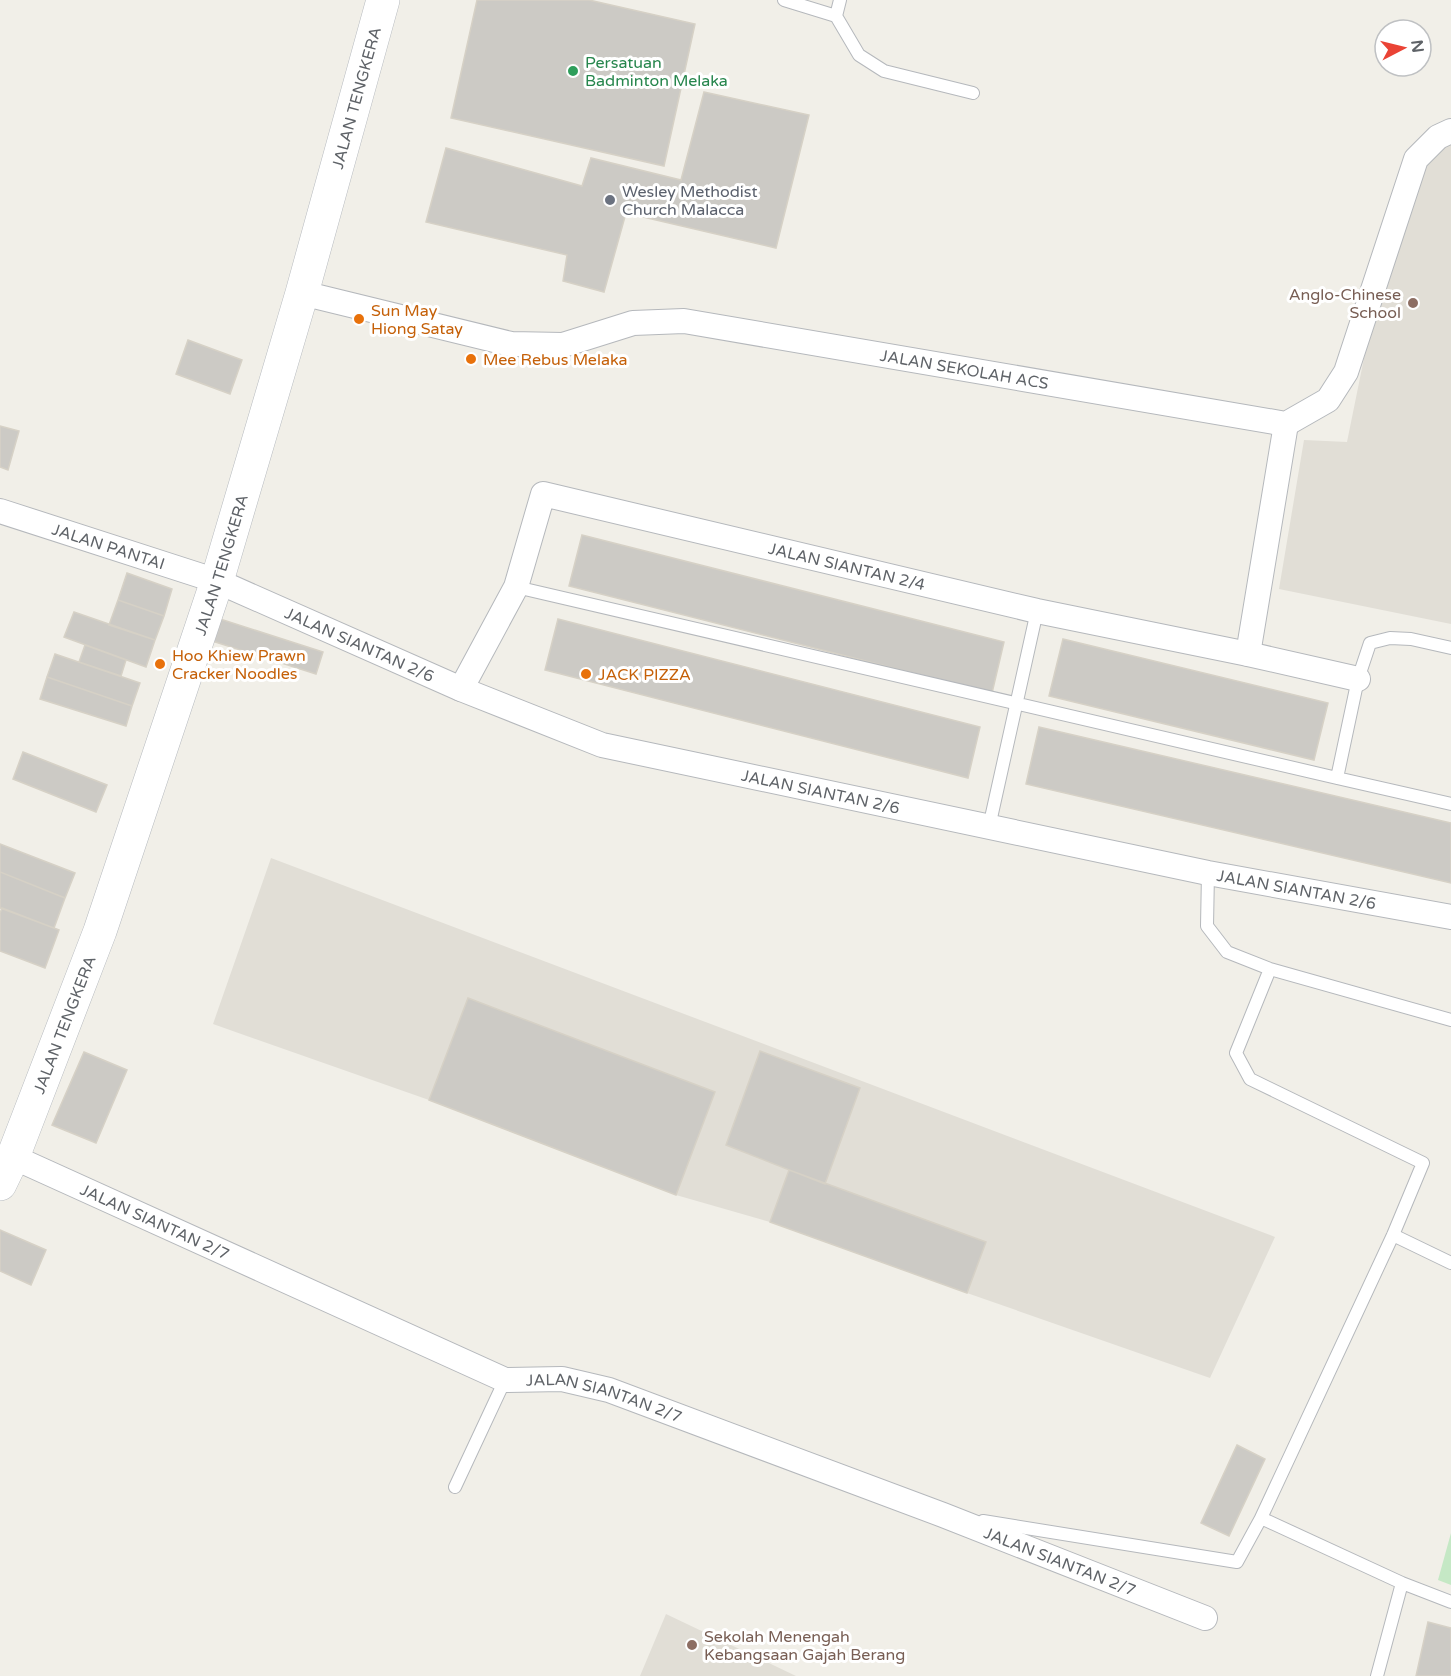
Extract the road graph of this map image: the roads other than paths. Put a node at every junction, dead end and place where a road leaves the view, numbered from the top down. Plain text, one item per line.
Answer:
1 (383, 0) edge
2 (784, 0) edge
3 (840, 0) edge
4 (836, 16) junction
5 (973, 93) dead end
6 (1451, 131) edge
7 (302, 293) junction
8 (1286, 424) junction
9 (0, 511) edge
10 (217, 581) junction
11 (516, 587) junction
12 (1038, 611) junction
13 (1451, 648) edge
14 (1248, 654) junction
15 (1358, 679) junction
16 (461, 689) junction
17 (1016, 704) junction
18 (1337, 778) junction
19 (1451, 804) edge
20 (989, 827) junction
21 (1208, 873) junction
22 (1451, 917) edge
23 (1270, 969) junction
24 (1451, 1020) edge
25 (6, 1170) edge
26 (1393, 1235) junction
27 (1451, 1263) edge
28 (505, 1380) junction
29 (455, 1487) dead end
30 (943, 1515) junction
31 (1261, 1518) junction
32 (1402, 1583) junction
33 (1451, 1602) edge
34 (1205, 1618) dead end
35 (1377, 1676) edge

1 - 7 main road, JALAN TENGKERA
2 - 4 lane
3 - 4 lane
4 - 5 lane
6 - 8 street
7 - 8 street, JALAN SEKOLAH ACS
7 - 10 main road, JALAN TENGKERA
8 - 14 street
9 - 10 street, JALAN PANTAI
10 - 16 street, JALAN SIANTAN 2/6
10 - 25 main road, JALAN TENGKERA
11 - 12 street, JALAN SIANTAN 2/4
11 - 16 street, JALAN SIANTAN 2/4
11 - 17 lane
12 - 14 street, JALAN SIANTAN 2/4
12 - 17 lane
13 - 15 lane
14 - 15 street, JALAN SIANTAN 2/4
15 - 18 lane
16 - 20 street, JALAN SIANTAN 2/6
17 - 18 lane
17 - 20 lane
18 - 19 lane
20 - 21 street, JALAN SIANTAN 2/6
21 - 22 street, JALAN SIANTAN 2/6
21 - 23 lane
23 - 24 lane
23 - 26 lane
25 - 28 street, JALAN SIANTAN 2/7
26 - 27 lane
26 - 31 lane
28 - 29 lane
28 - 30 street, JALAN SIANTAN 2/7
30 - 31 lane
30 - 34 street, JALAN SIANTAN 2/7
31 - 32 lane
32 - 33 lane
32 - 35 lane

